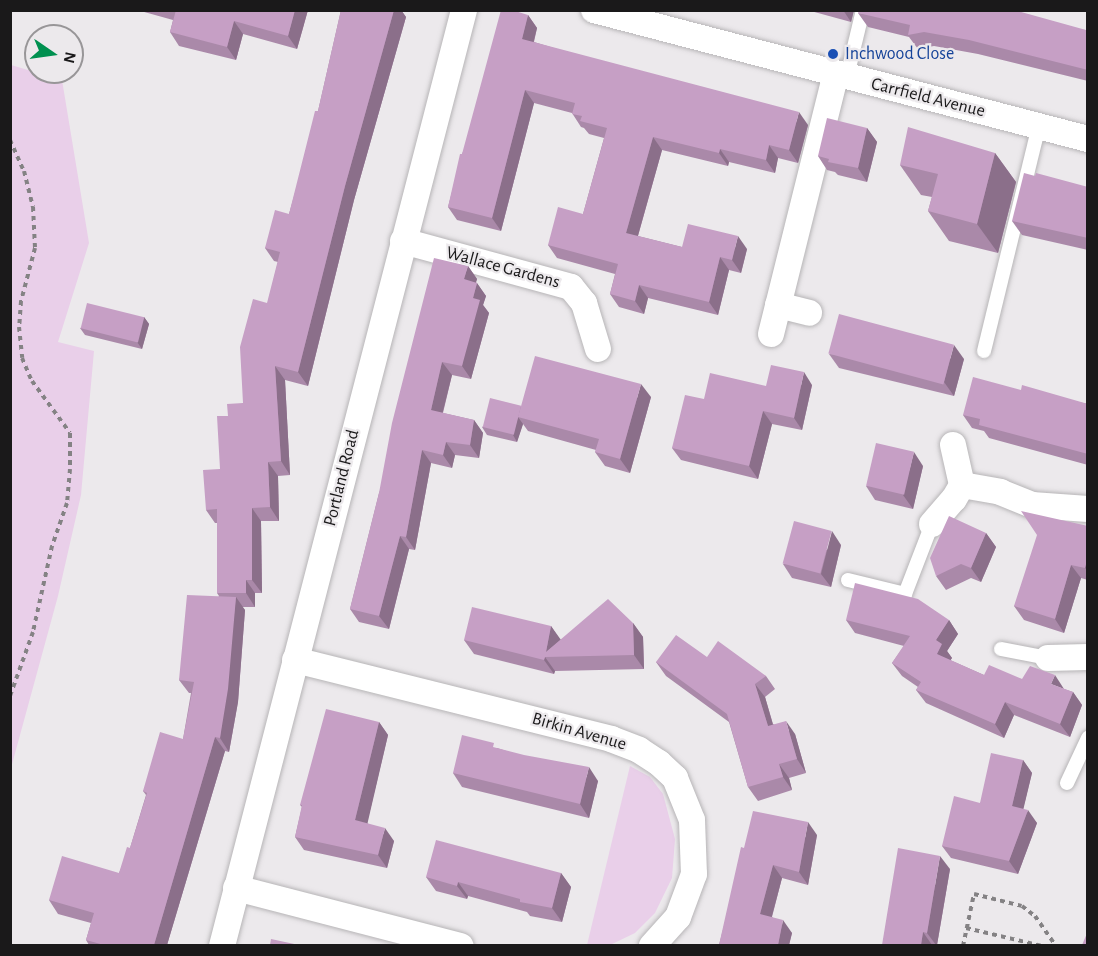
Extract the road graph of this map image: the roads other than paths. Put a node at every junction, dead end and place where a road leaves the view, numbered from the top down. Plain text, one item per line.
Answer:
1 (464, 10) edge
2 (594, 10) edge
3 (863, 10) edge
4 (842, 75) junction
5 (1039, 126) junction
6 (1088, 139) edge
7 (403, 242) junction
8 (778, 305) junction
9 (809, 313) dead end
10 (771, 333) dead end
11 (598, 349) dead end
12 (984, 351) dead end
13 (953, 445) dead end
14 (962, 485) junction
15 (1088, 509) edge
16 (932, 524) joint
17 (848, 580) dead end
18 (1001, 649) dead end
19 (1088, 657) edge
20 (1048, 658) joint
21 (295, 660) junction
22 (1088, 738) edge
23 (1068, 783) dead end
24 (236, 888) junction
25 (222, 945) edge
26 (461, 945) edge
27 (652, 945) edge

1 - 7 street, Portland Road
2 - 4 street, Carrfield Avenue
3 - 4 lane
4 - 5 street, Carrfield Avenue
4 - 8 street
5 - 6 street, Carrfield Avenue
5 - 12 lane
7 - 11 street, Wallace Gardens
7 - 21 street, Portland Road
8 - 9 street
8 - 10 street
13 - 14 street
14 - 15 street
14 - 16 street
16 - 17 lane
18 - 20 lane
19 - 20 street
21 - 24 street, Portland Road
21 - 27 street, Birkin Avenue
22 - 23 lane
24 - 25 street, Portland Road
24 - 26 street

